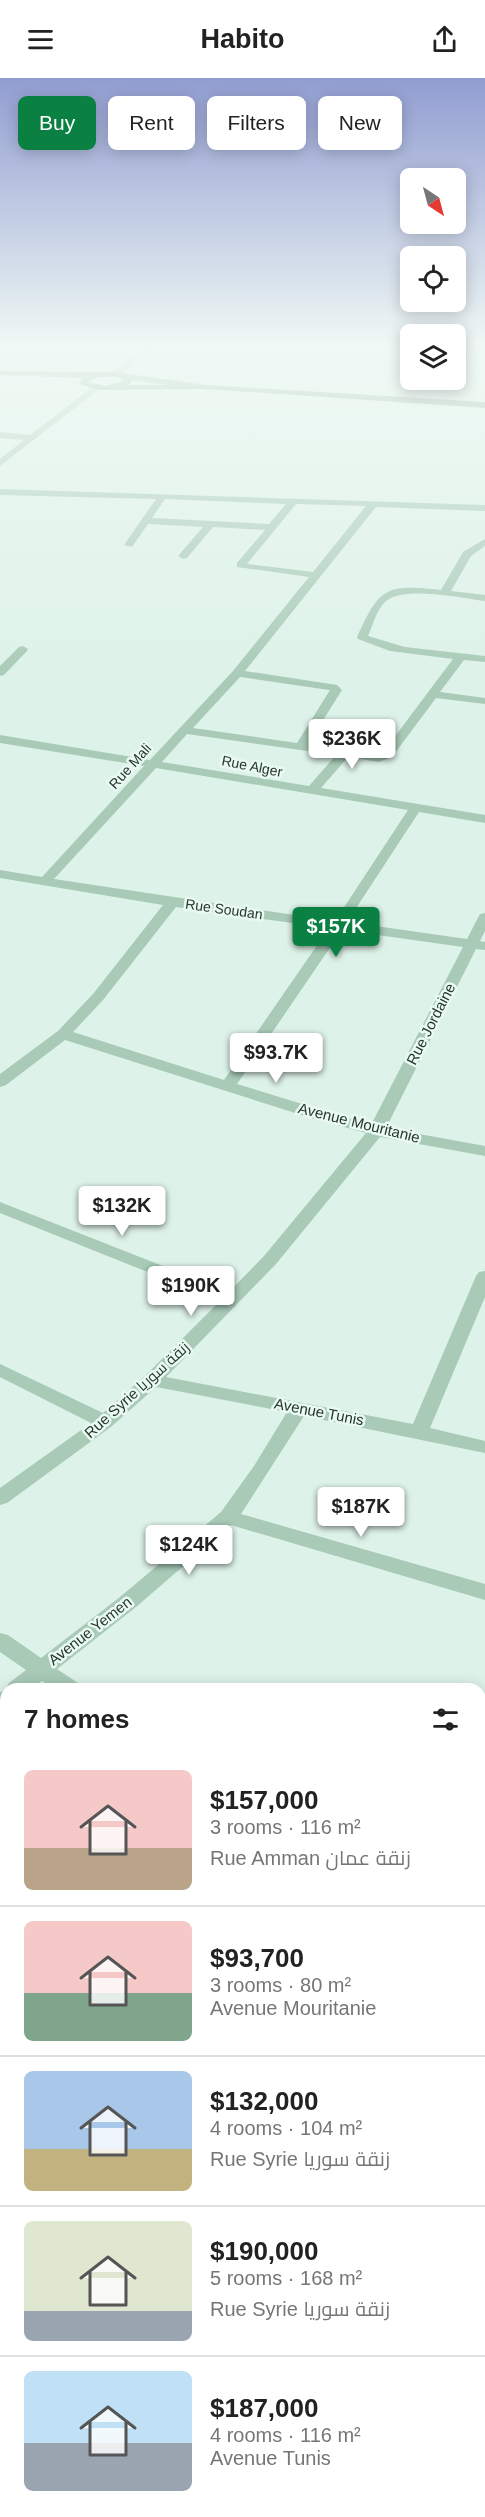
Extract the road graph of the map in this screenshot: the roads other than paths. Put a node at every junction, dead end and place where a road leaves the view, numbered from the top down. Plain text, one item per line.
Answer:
1 (0, 492) edge
2 (162, 496) junction
3 (294, 500) junction
4 (374, 503) junction
5 (485, 508) edge
6 (147, 521) junction
7 (210, 524) junction
8 (272, 527) junction
9 (485, 542) edge
10 (129, 545) dead end
11 (183, 556) dead end
12 (316, 575) junction
13 (444, 594) junction
14 (485, 598) edge
15 (23, 648) dead end
16 (461, 656) junction
17 (485, 659) edge
18 (0, 673) edge
19 (237, 673) junction
20 (433, 694) junction
21 (485, 701) edge
22 (184, 730) junction
23 (7, 740) edge
24 (300, 747) junction
25 (0, 754) edge
26 (344, 754) junction
27 (153, 763) junction
28 (311, 792) junction
29 (415, 809) junction
30 (485, 819) edge
31 (0, 874) edge
32 (45, 881) junction
33 (172, 902) junction
34 (485, 917) edge
35 (338, 926) junction
36 (478, 945) edge
37 (63, 1034) junction
38 (0, 1082) edge
39 (228, 1086) junction
40 (376, 1131) junction
41 (485, 1151) edge
42 (0, 1207) edge
43 (485, 1276) edge
44 (231, 1299) junction
45 (0, 1370) edge
46 (152, 1380) junction
47 (299, 1408) junction
48 (105, 1422) junction
49 (419, 1432) junction
50 (485, 1447) edge
51 (0, 1498) edge
52 (228, 1517) junction
53 (485, 1592) edge
54 (0, 1641) edge
55 (41, 1670) junction
56 (25, 1683) edge
57 (61, 1683) edge

1 - 2 street
2 - 3 street
2 - 6 street
3 - 4 street
3 - 8 street
4 - 5 street
4 - 12 street, Rue Mali
6 - 7 street
6 - 10 street
7 - 8 street
7 - 11 street
8 - 12 street
9 - 13 street
12 - 19 street, Rue Mali
13 - 14 street
13 - 16 street
15 - 18 street
16 - 17 street
16 - 20 street
19 - 22 street, Rue Mali
19 - 24 street
20 - 21 street
20 - 26 street
22 - 24 street
22 - 27 street, Rue Mali
23 - 25 street, Rue Alger
23 - 27 street, Rue Alger
24 - 26 street
26 - 28 street
27 - 28 street, Rue Alger
27 - 32 street, Rue Mali
28 - 29 street, Rue Alger
29 - 30 street, Rue Alger
29 - 35 street
31 - 32 street, Rue Soudan
32 - 33 street, Rue Soudan
33 - 35 street, Rue Soudan
33 - 37 street
34 - 36 street, Rue Jordaine
35 - 36 street, Rue Soudan
35 - 39 street
36 - 40 street, Rue Jordaine
37 - 38 street
37 - 39 street, Avenue Mouritanie
39 - 40 street, Avenue Mouritanie
40 - 41 street, Avenue Mouritanie
40 - 44 street, Rue Syrie زنقة سوريا
42 - 44 street
43 - 49 street
44 - 46 street, Rue Syrie زنقة سوريا
45 - 48 street
46 - 47 street, Avenue Tunis
46 - 48 street, Rue Syrie زنقة سوريا
47 - 49 street, Avenue Tunis
47 - 52 street, Avenue Yemen
48 - 51 street, Rue Syrie زنقة سوريا
49 - 50 street, Avenue Tunis
52 - 53 street
52 - 55 street, Avenue Yemen
54 - 55 street
55 - 56 street, Avenue Yemen
55 - 57 street

